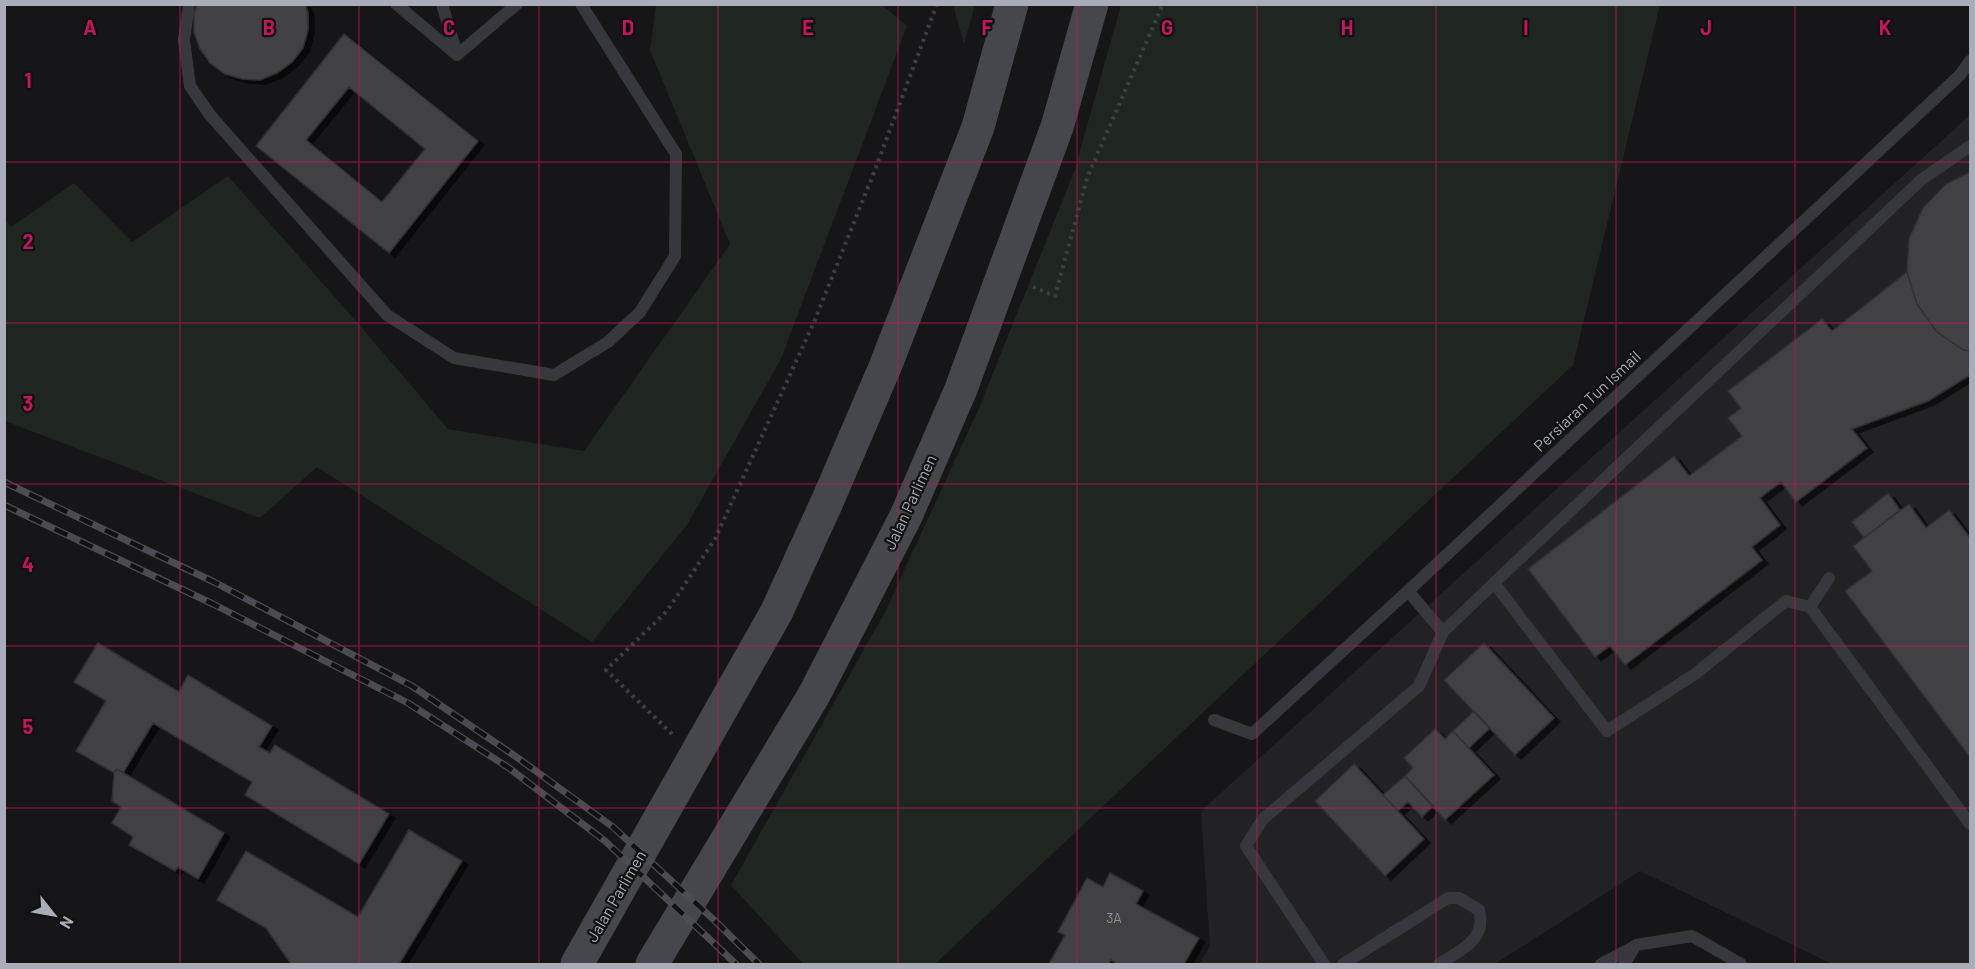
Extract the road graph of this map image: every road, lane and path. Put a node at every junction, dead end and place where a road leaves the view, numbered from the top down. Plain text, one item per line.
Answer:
1 (189, 4) edge
2 (396, 4) edge
3 (442, 4) edge
4 (517, 4) edge
5 (581, 4) edge
6 (937, 4) edge
7 (1012, 4) edge
8 (1092, 4) edge
9 (1163, 4) edge
10 (457, 55) junction
11 (1971, 62) edge
12 (1960, 75) junction
13 (1971, 85) edge
14 (1971, 147) edge
15 (1040, 291) dead end
16 (1829, 578) dead end
17 (1494, 583) junction
18 (1408, 591) junction
19 (1810, 607) junction
20 (1443, 632) junction
21 (1214, 720) dead end
22 (675, 737) dead end
23 (1971, 824) edge
24 (1636, 945) junction
25 (577, 964) edge
26 (652, 964) edge
27 (1324, 964) edge
28 (1343, 964) edge
29 (1439, 964) edge
30 (1601, 964) edge
31 (1624, 964) edge
32 (1742, 964) edge

1 - 5 lane
2 - 10 lane
3 - 10 lane
4 - 10 lane
6 - 22 path
7 - 25 street, Jalan Parlimen
8 - 26 street, Jalan Parlimen
9 - 15 path
11 - 12 lane, Persiaran Tun Ismail
12 - 13 lane
12 - 18 lane, Persiaran Tun Ismail
14 - 17 lane
16 - 19 lane
17 - 19 lane
17 - 20 lane
18 - 20 lane
18 - 21 lane, Persiaran Tun Ismail
19 - 23 lane
20 - 27 lane
24 - 30 lane
24 - 31 lane
24 - 32 lane
28 - 29 lane

